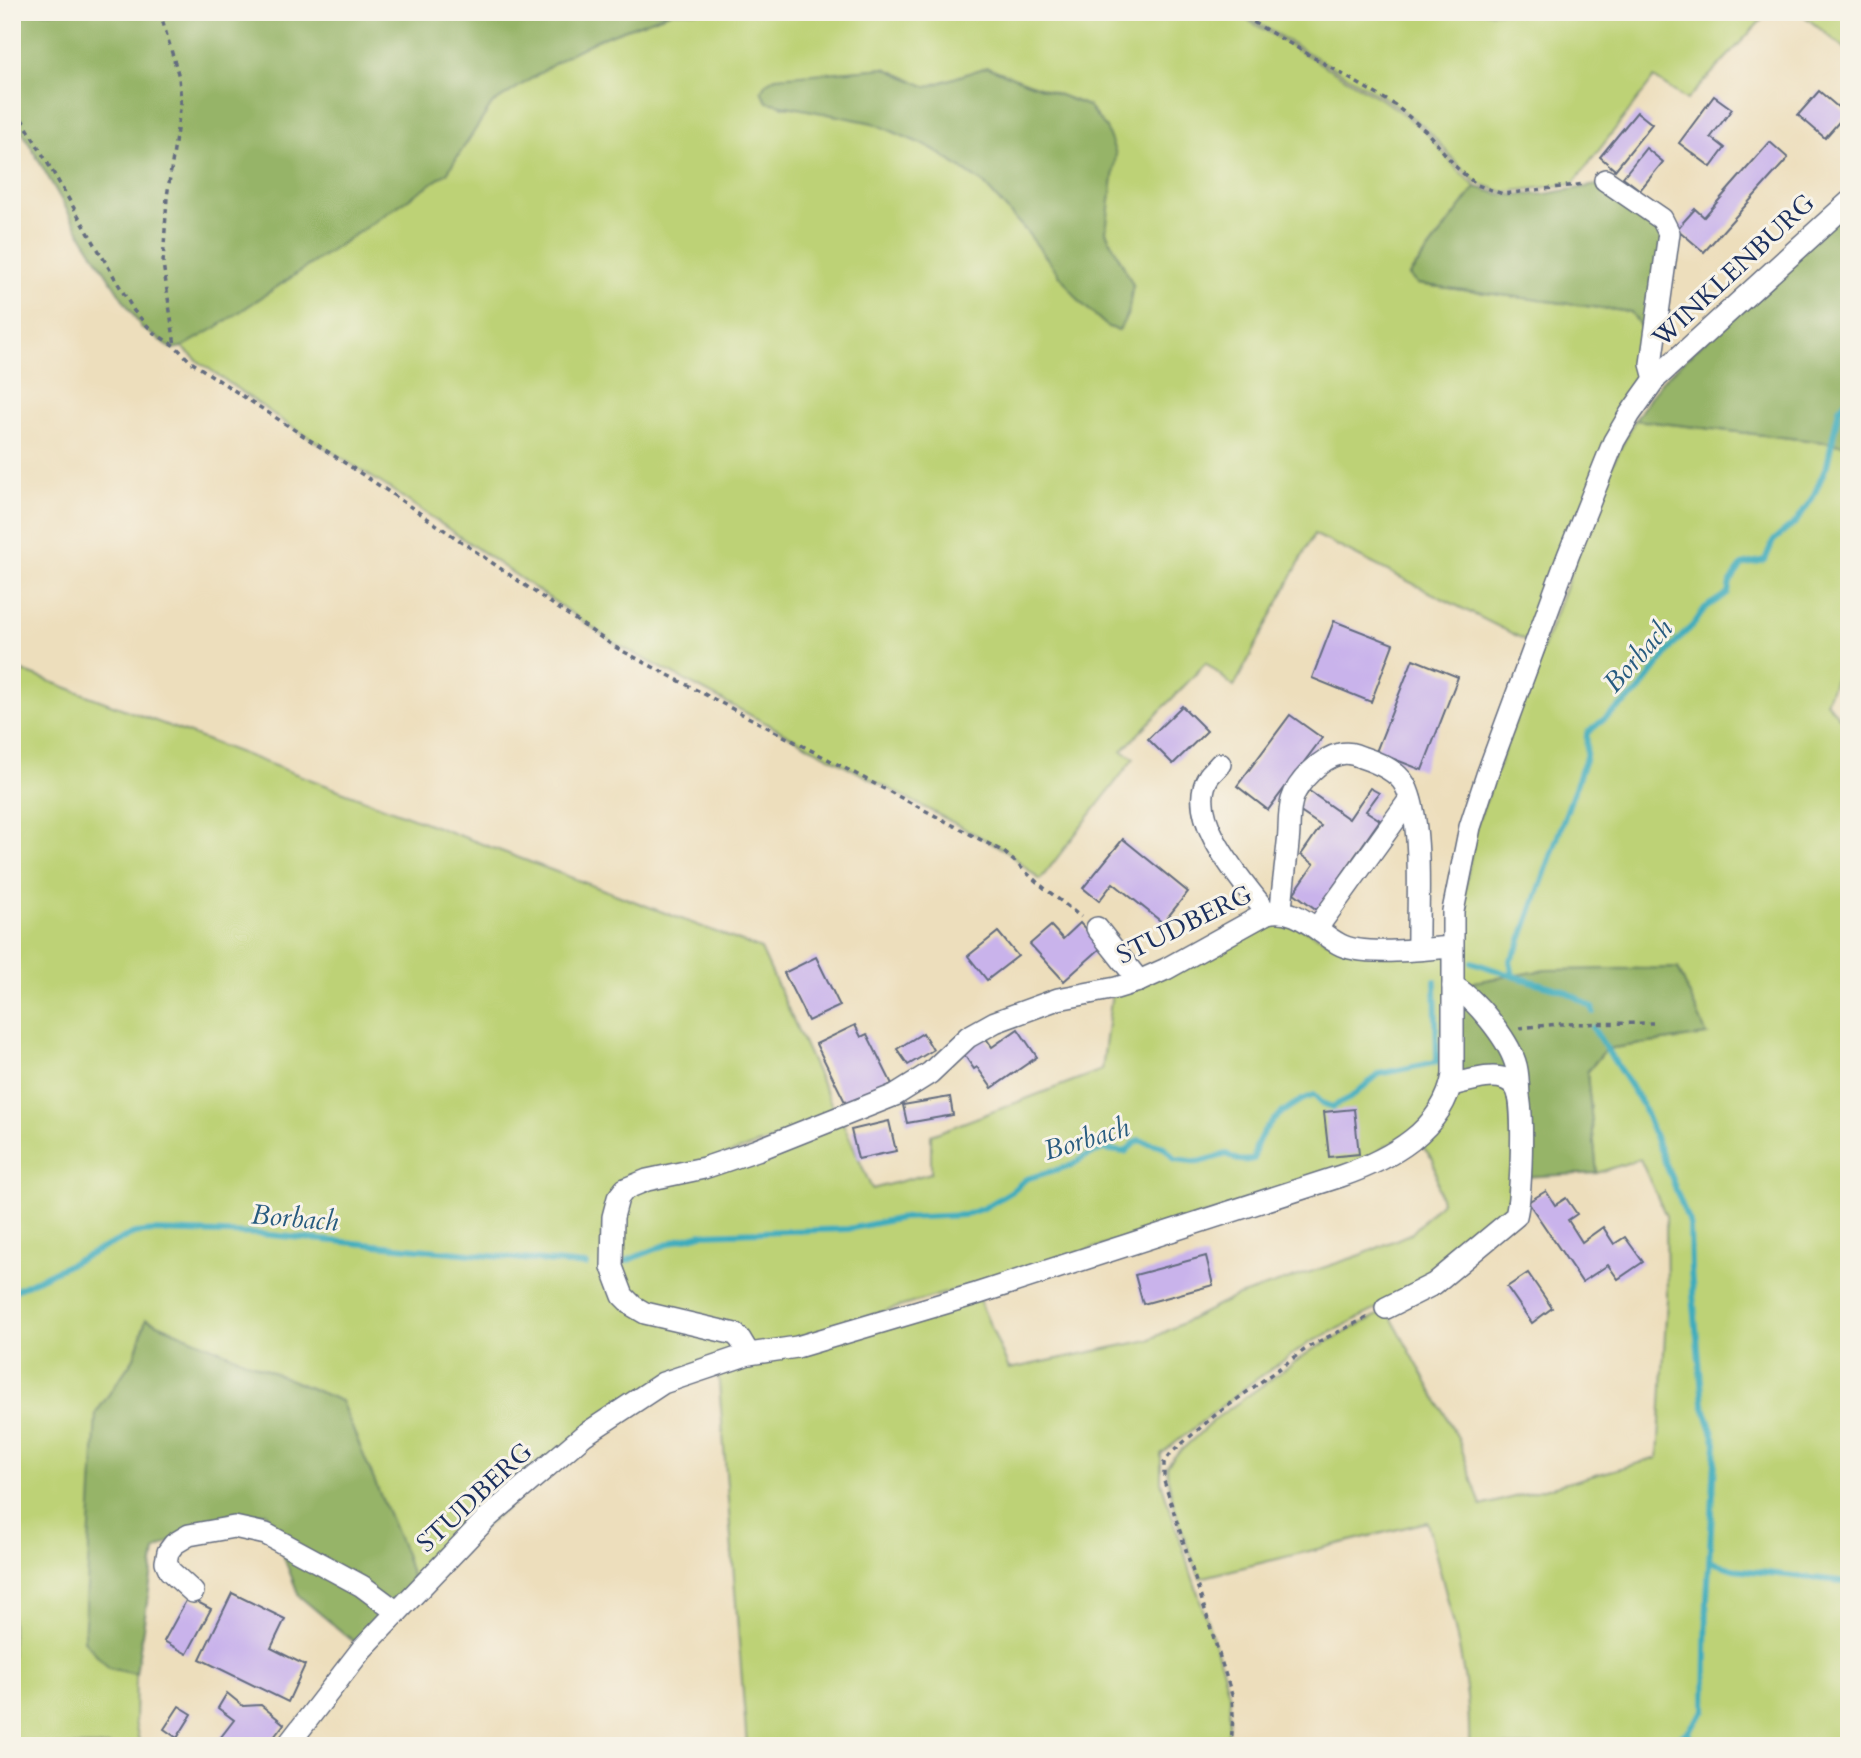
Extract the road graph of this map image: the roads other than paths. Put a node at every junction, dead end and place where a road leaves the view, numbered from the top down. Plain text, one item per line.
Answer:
1 (1605, 180) road end
2 (1849, 202) edge
3 (1655, 379) junction
4 (1220, 764) dead end
5 (1410, 799) junction
6 (1274, 913) junction
7 (1097, 928) road end
8 (1317, 928) junction
9 (1451, 947) junction
10 (1418, 949) junction
11 (1139, 981) junction
12 (1453, 986) junction
13 (1451, 1085) junction
14 (1519, 1097) junction
15 (1386, 1308) road end
16 (749, 1354) junction
17 (193, 1592) dead end
18 (397, 1612) junction
19 (287, 1746) edge

1 - 3 street
2 - 3 street, WINKLENBURG
3 - 9 street, WINKLENBURG
4 - 6 street
5 - 6 street
5 - 8 street
5 - 10 street
6 - 8 street, STUDBERG
6 - 11 street, STUDBERG
7 - 11 street
8 - 10 street, STUDBERG
9 - 10 street, STUDBERG
9 - 12 street, STUDBERG
11 - 16 street, STUDBERG
12 - 13 street, STUDBERG
12 - 14 street
13 - 14 street
13 - 16 street, STUDBERG
14 - 15 street
16 - 18 street, STUDBERG
17 - 18 street
18 - 19 street, STUDBERG

